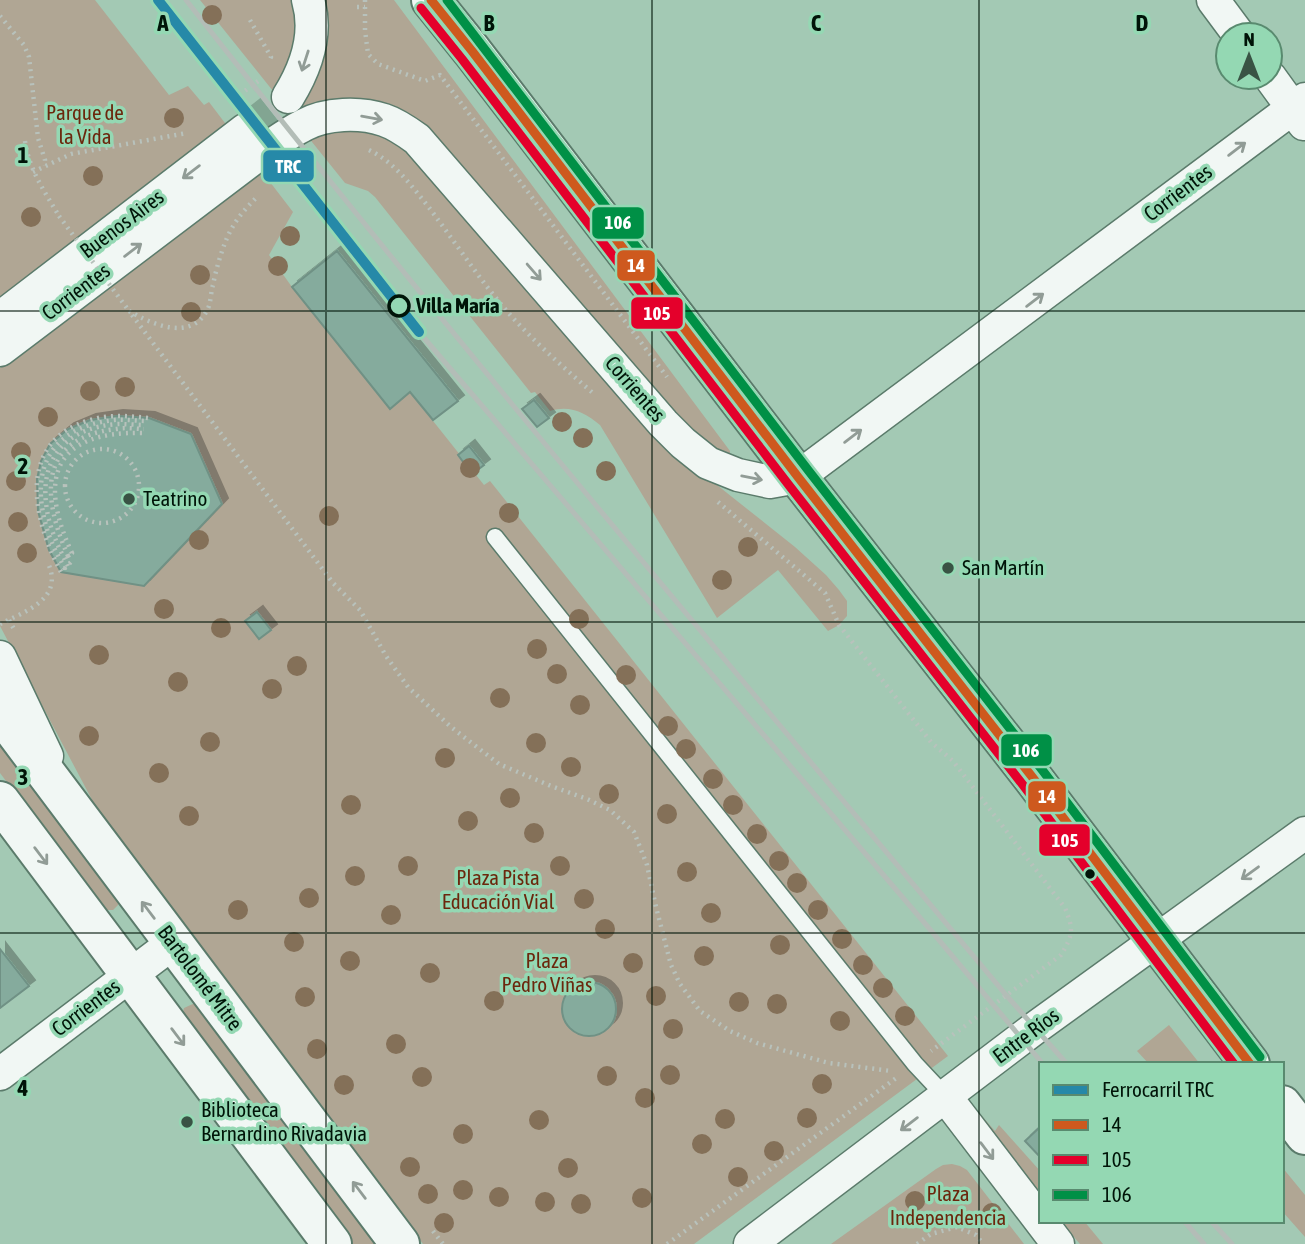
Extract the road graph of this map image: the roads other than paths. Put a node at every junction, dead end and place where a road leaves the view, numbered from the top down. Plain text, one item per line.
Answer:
1 (308, 0) edge
2 (1213, 0) edge
3 (438, 3) edge
4 (1229, 21) edge
5 (1282, 91) edge
6 (288, 97) tunnel mouth
7 (1301, 111) edge
8 (245, 131) tunnel mouth
9 (0, 318) edge
10 (0, 350) edge
11 (798, 477) junction
12 (495, 537) dead end
13 (0, 657) edge
14 (0, 712) edge
15 (0, 801) edge
16 (70, 805) junction
17 (1305, 833) edge
18 (1156, 941) junction
19 (173, 943) junction
20 (130, 974) junction
21 (1248, 1062) edge
22 (0, 1074) edge
23 (945, 1096) junction
24 (1284, 1108) edge
25 (1305, 1135) edge
26 (1039, 1219) edge
27 (1042, 1223) edge
28 (332, 1244) edge
29 (400, 1244) edge
30 (750, 1244) edge
31 (1058, 1244) edge

1 -> 6 street
2 - 4 street
3 - 11 main road
5 - 7 street
11 -> 7 street, Corrientes
8 -> 9 street, Buenos Aires
10 -> 11 street, Corrientes
11 - 18 main road
12 - 23 lane
13 - 16 street
14 - 16 main road, Bartolomé Mitre
15 -> 20 main road
19 -> 16 main road, Bartolomé Mitre
17 -> 18 street, Entre Ríos
18 - 21 main road
18 - 23 street, Entre Ríos
19 - 20 street, Corrientes
29 -> 19 main road, Bartolomé Mitre
20 - 22 street, Corrientes
20 -> 28 main road
23 -> 26 street
23 -> 30 street, Entre Ríos
24 - 25 main road
27 -> 31 street

